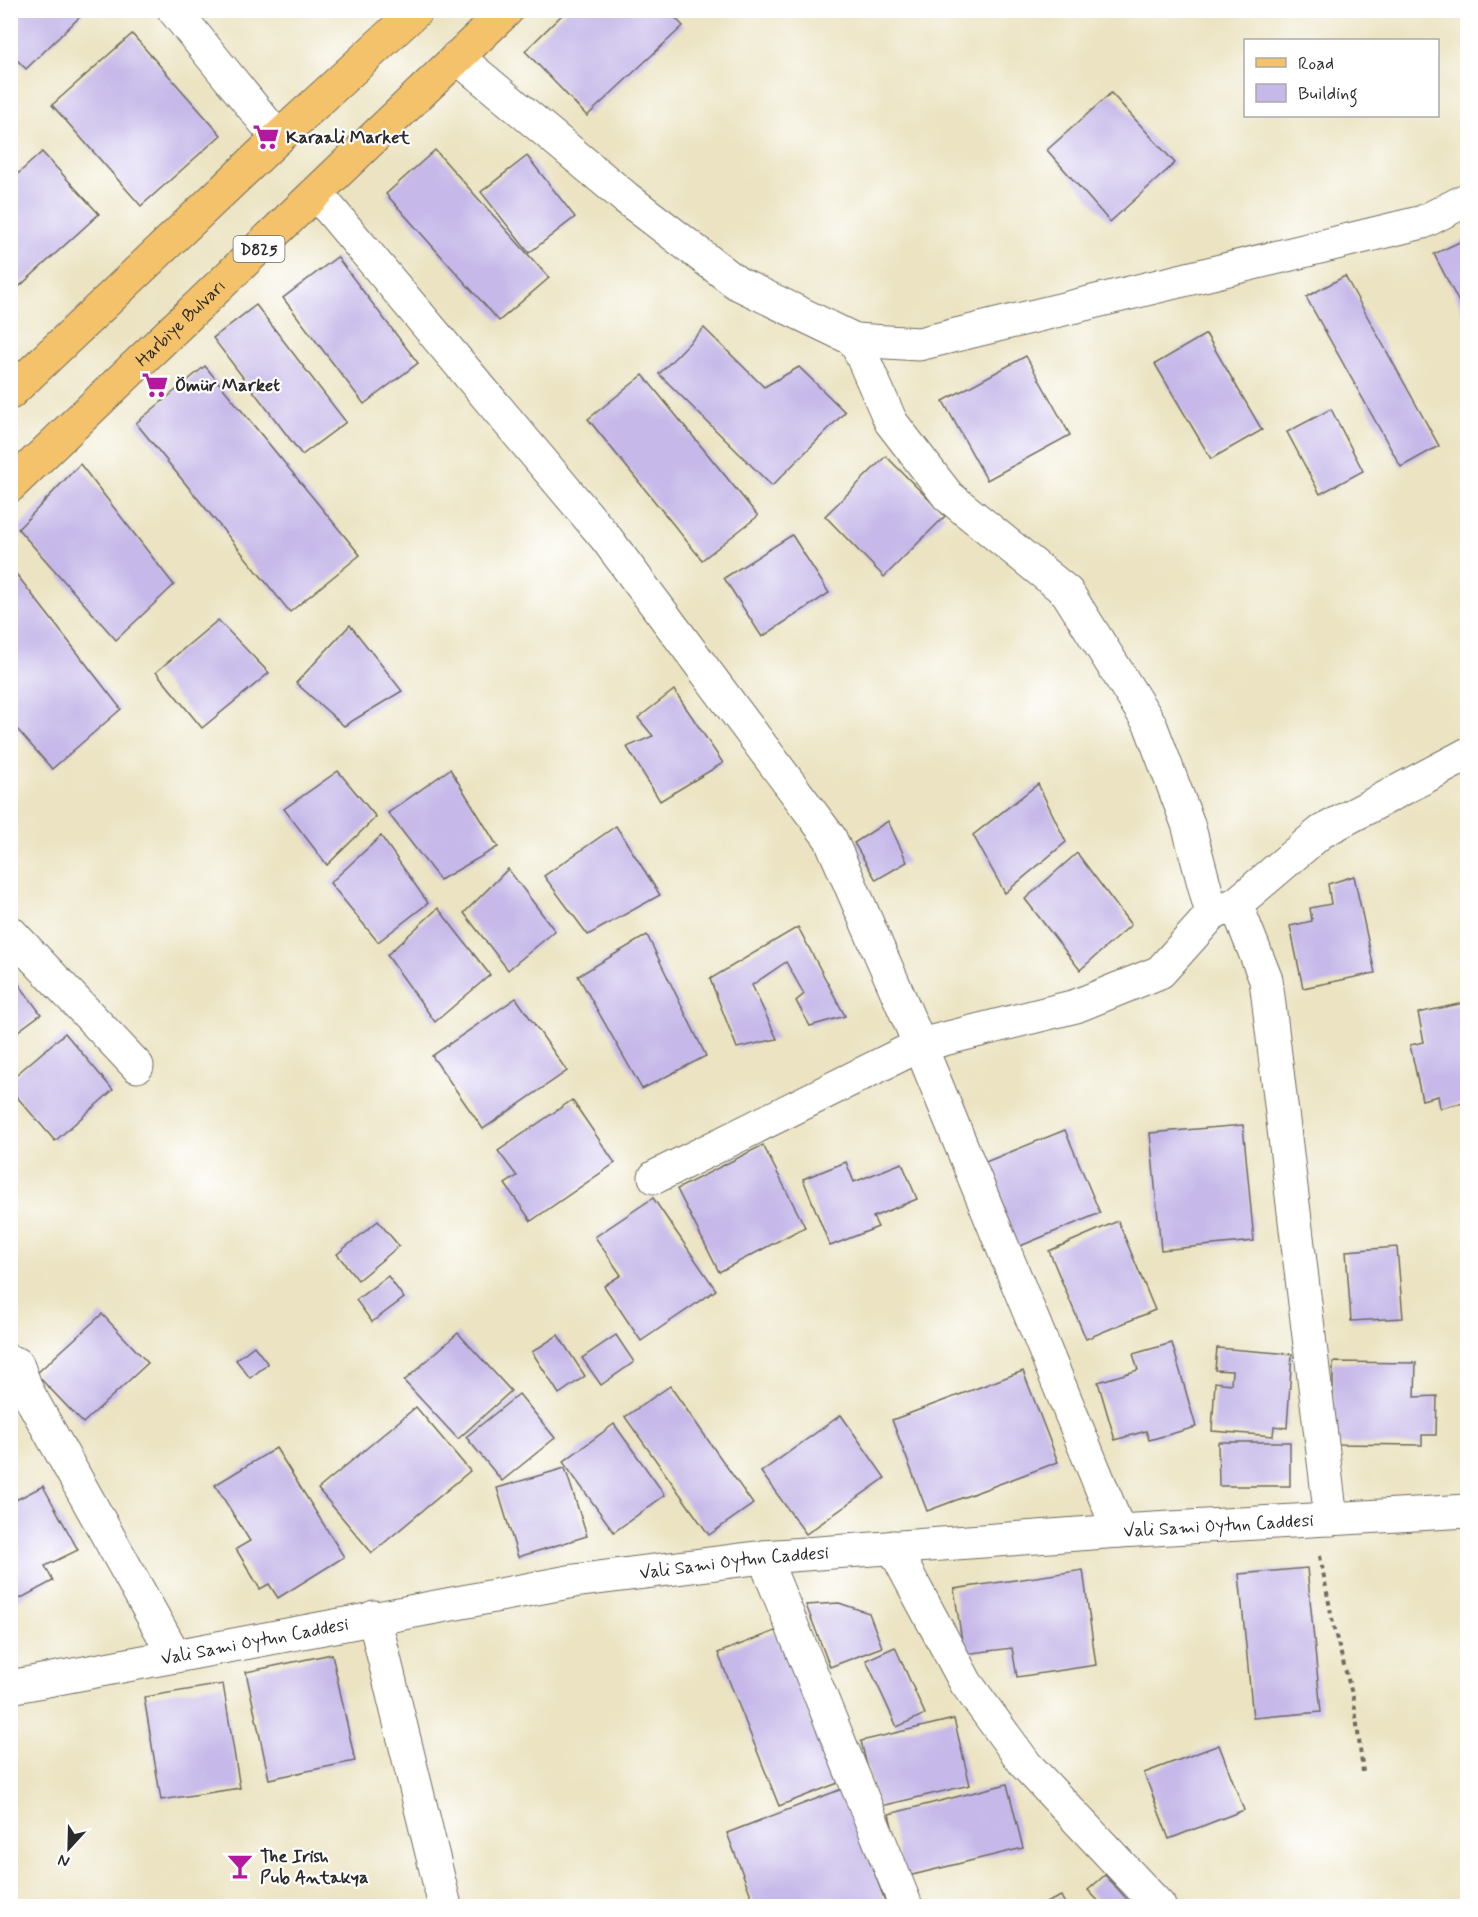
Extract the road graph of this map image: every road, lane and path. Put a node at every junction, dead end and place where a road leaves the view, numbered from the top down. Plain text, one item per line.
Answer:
1 (174, 10) edge
2 (417, 10) edge
3 (507, 10) edge
4 (457, 57) junction
5 (278, 138) junction
6 (317, 194) junction
7 (1467, 199) edge
8 (855, 340) junction
9 (12, 388) edge
10 (10, 486) edge
11 (1467, 754) edge
12 (1224, 909) junction
13 (10, 932) edge
14 (920, 1045) junction
15 (138, 1066) dead end
16 (655, 1177) dead end
17 (10, 1362) edge
18 (1467, 1511) edge
19 (1322, 1519) junction
20 (1119, 1531) junction
21 (893, 1547) junction
22 (764, 1557) junction
23 (374, 1617) junction
24 (175, 1656) junction
25 (10, 1687) edge
26 (1363, 1772) dead end
27 (445, 1906) edge
28 (906, 1906) edge
29 (1159, 1906) edge

1 - 5 street
2 - 5 main road
3 - 4 main road, Harbiye Bulvarı / D825
4 - 6 main road, Harbiye Bulvarı / D825
4 - 8 street
5 - 9 main road
6 - 10 main road, Harbiye Bulvarı / D825
6 - 14 street
7 - 8 street
8 - 12 street
11 - 12 street
12 - 14 street
12 - 19 street
13 - 15 street
14 - 16 street
14 - 20 street
17 - 24 street
18 - 19 street, Vali Sami Oytun Caddesi
19 - 20 street, Vali Sami Oytun Caddesi
19 - 26 path
20 - 21 street, Vali Sami Oytun Caddesi
21 - 22 street, Vali Sami Oytun Caddesi
21 - 29 street
22 - 23 street, Vali Sami Oytun Caddesi
22 - 28 street
23 - 24 street, Vali Sami Oytun Caddesi
23 - 27 street
24 - 25 street, Vali Sami Oytun Caddesi

